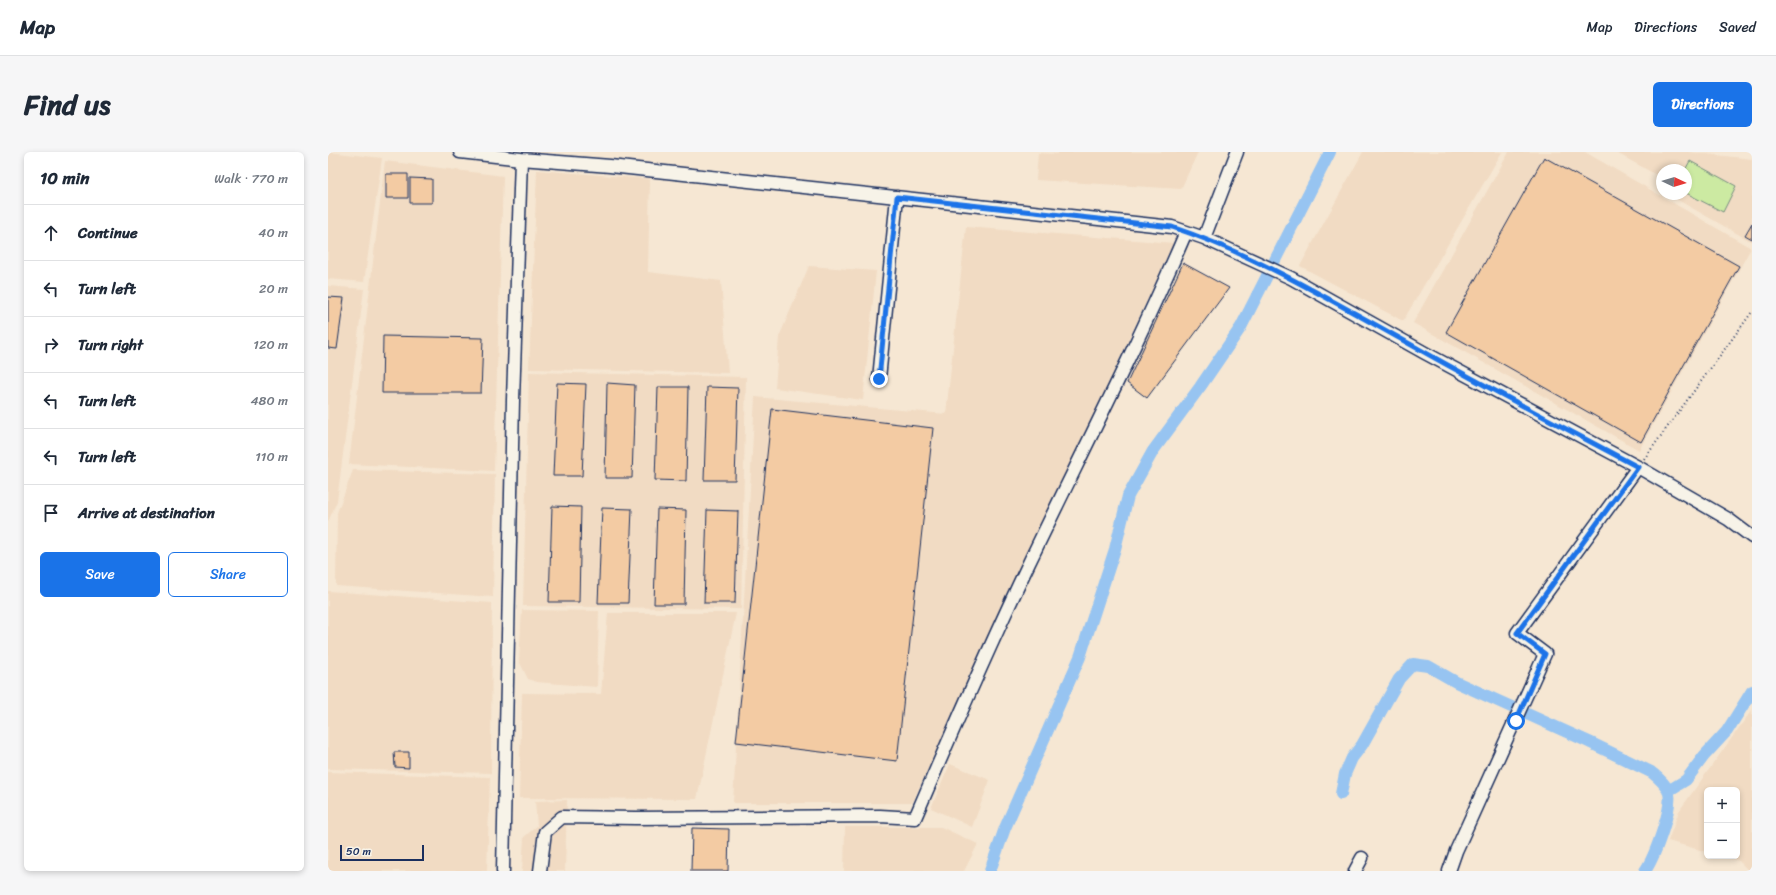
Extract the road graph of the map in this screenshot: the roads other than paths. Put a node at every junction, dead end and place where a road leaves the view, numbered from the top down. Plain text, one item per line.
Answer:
1 (460, 152) edge
2 (1237, 152) edge
3 (521, 159) junction
4 (897, 197) junction
5 (1186, 232) junction
6 (1204, 238) junction
7 (879, 379) dead end
8 (1638, 467) junction
9 (1752, 537) edge
10 (1362, 858) dead end
11 (503, 871) edge
12 (540, 871) edge
13 (1355, 871) edge
14 (1449, 871) edge

1 - 3 street
2 - 6 street
3 - 4 street
3 - 11 street
4 - 5 street
4 - 7 street
5 - 6 street
5 - 12 street
6 - 8 street
8 - 9 street
8 - 14 street
10 - 13 street

